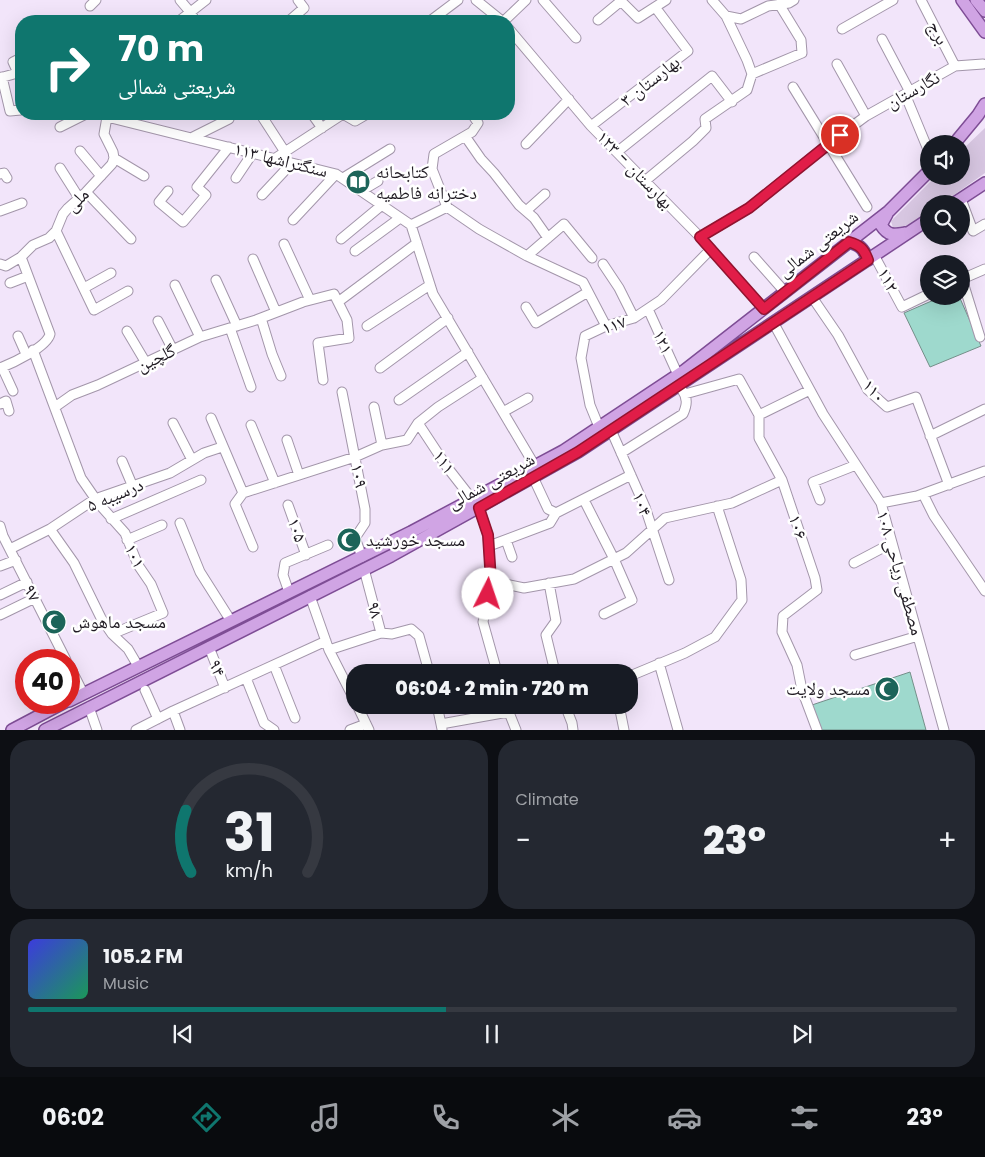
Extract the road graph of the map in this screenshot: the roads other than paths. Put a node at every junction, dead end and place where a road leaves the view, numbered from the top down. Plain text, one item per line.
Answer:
1 (180, 0) edge
2 (206, 0) edge
3 (298, 0) edge
4 (458, 0) edge
5 (476, 0) edge
6 (526, 0) edge
7 (543, 0) edge
8 (666, 0) edge
9 (712, 0) edge
10 (794, 0) edge
11 (893, 0) edge
12 (920, 0) edge
13 (962, 0) edge
14 (976, 0) edge
15 (779, 4) junction
16 (655, 7) junction
17 (985, 11) edge
18 (191, 15) edge
19 (195, 15) edge
20 (296, 15) edge
21 (438, 15) edge
22 (495, 15) edge
23 (510, 15) edge
24 (726, 16) junction
25 (598, 20) dead end
26 (842, 29) dead end
27 (985, 32) edge
28 (515, 36) edge
29 (576, 38) dead end
30 (882, 39) dead end
31 (838, 64) dead end
32 (983, 64) dead end
33 (955, 66) junction
34 (15, 74) edge
35 (752, 74) junction
36 (1, 78) edge
37 (793, 87) dead end
38 (908, 93) junction
39 (569, 99) junction
40 (732, 102) junction
41 (985, 104) edge
42 (15, 112) edge
43 (985, 115) edge
44 (866, 116) junction
45 (74, 120) edge
46 (105, 120) edge
47 (124, 120) edge
48 (227, 120) edge
49 (264, 120) edge
50 (316, 120) edge
51 (334, 120) edge
52 (476, 120) edge
53 (591, 126) junction
54 (60, 127) dead end
55 (322, 128) junction
56 (923, 135) edge
57 (962, 135) edge
58 (964, 135) edge
59 (466, 136) junction
60 (191, 138) junction
61 (526, 144) dead end
62 (827, 145) junction
63 (229, 147) junction
64 (390, 150) dead end
65 (80, 151) dead end
66 (285, 152) junction
67 (616, 152) junction
68 (252, 154) junction
69 (114, 158) junction
70 (274, 159) junction
71 (291, 164) junction
72 (60, 168) dead end
73 (101, 176) junction
74 (144, 176) dead end
75 (340, 176) junction
76 (236, 178) dead end
77 (378, 180) dead end
78 (920, 180) edge
79 (645, 181) junction
80 (985, 183) edge
81 (168, 191) dead end
82 (361, 191) junction
83 (545, 194) dead end
84 (82, 195) junction
85 (262, 195) dead end
86 (966, 195) edge
87 (22, 203) dead end
88 (382, 205) junction
89 (447, 207) junction
90 (867, 208) dead end
91 (0, 211) edge
92 (526, 211) junction
93 (889, 211) junction
94 (400, 218) junction
95 (293, 220) dead end
96 (985, 224) edge
97 (411, 225) junction
98 (920, 225) edge
99 (970, 225) edge
100 (56, 231) junction
101 (907, 233) junction
102 (700, 237) junction
103 (548, 238) junction
104 (131, 239) dead end
105 (341, 239) dead end
106 (849, 242) junction
107 (417, 243) junction
108 (284, 244) dead end
109 (711, 249) junction
110 (355, 250) dead end
111 (527, 256) junction
112 (21, 257) junction
113 (754, 257) dead end
114 (871, 257) junction
115 (253, 258) dead end
116 (592, 258) dead end
117 (603, 264) dead end
118 (3, 265) edge
119 (985, 269) edge
120 (111, 273) dead end
121 (28, 276) junction
122 (970, 276) edge
123 (216, 280) dead end
124 (10, 283) dead end
125 (175, 285) dead end
126 (430, 285) junction
127 (84, 288) junction
128 (128, 291) dead end
129 (588, 292) junction
130 (785, 292) junction
131 (812, 297) junction
132 (920, 298) edge
133 (310, 300) junction
134 (338, 302) junction
135 (970, 305) edge
136 (526, 307) dead end
137 (648, 309) junction
138 (764, 309) junction
139 (276, 312) junction
140 (261, 318) junction
141 (448, 318) junction
142 (634, 318) junction
143 (158, 321) dead end
144 (773, 322) junction
145 (367, 326) dead end
146 (606, 326) junction
147 (234, 327) junction
148 (127, 332) dead end
149 (18, 336) dead end
150 (200, 337) junction
151 (980, 338) dead end
152 (174, 350) junction
153 (30, 352) junction
154 (468, 352) junction
155 (146, 363) junction
156 (1, 368) edge
157 (380, 368) dead end
158 (281, 376) dead end
159 (483, 378) junction
160 (324, 380) dead end
161 (681, 385) junction
162 (251, 387) dead end
163 (810, 390) junction
164 (13, 391) dead end
165 (342, 392) dead end
166 (528, 398) dead end
167 (399, 400) dead end
168 (0, 404) edge
169 (55, 407) junction
170 (374, 407) dead end
171 (985, 408) edge
172 (10, 411) dead end
173 (503, 412) junction
174 (760, 415) junction
175 (211, 418) dead end
176 (173, 423) dead end
177 (418, 423) junction
178 (251, 425) dead end
179 (605, 428) junction
180 (930, 436) junction
181 (287, 440) dead end
182 (382, 445) junction
183 (222, 447) junction
184 (621, 453) junction
185 (355, 457) junction
186 (192, 460) junction
187 (122, 461) dead end
188 (856, 465) junction
189 (534, 472) junction
190 (981, 473) edge
191 (299, 475) junction
192 (630, 475) junction
193 (201, 480) dead end
194 (782, 480) junction
195 (275, 483) junction
196 (985, 483) edge
197 (949, 485) junction
198 (133, 487) junction
199 (243, 493) junction
200 (922, 494) junction
201 (584, 500) junction
202 (820, 500) dead end
203 (97, 502) junction
204 (881, 503) junction
205 (476, 504) junction
206 (288, 505) dead end
207 (717, 506) junction
208 (556, 513) junction
209 (111, 519) junction
210 (180, 523) dead end
211 (162, 525) dead end
212 (0, 526) edge
213 (50, 530) junction
214 (652, 530) junction
215 (413, 537) junction
216 (127, 540) junction
217 (506, 540) junction
218 (892, 543) junction
219 (328, 545) dead end
220 (489, 546) junction
221 (253, 547) dead end
222 (10, 549) junction
223 (306, 555) junction
224 (362, 557) junction
225 (512, 558) dead end
226 (614, 559) junction
227 (16, 560) junction
228 (854, 563) dead end
229 (0, 566) edge
230 (364, 569) junction
231 (669, 580) dead end
232 (491, 581) junction
233 (26, 582) junction
234 (549, 583) junction
235 (985, 591) edge
236 (289, 592) junction
237 (0, 595) edge
238 (310, 596) junction
239 (35, 598) junction
240 (604, 614) dead end
241 (0, 616) edge
242 (231, 621) junction
243 (381, 633) junction
244 (112, 634) junction
245 (918, 636) junction
246 (326, 641) junction
247 (209, 647) junction
248 (60, 649) edge
249 (329, 650) junction
250 (855, 656) dead end
251 (427, 664) edge
252 (495, 664) edge
253 (554, 664) edge
254 (659, 664) junction
255 (274, 665) junction
256 (138, 666) junction
257 (638, 673) edge
258 (246, 678) junction
259 (346, 683) edge
260 (80, 687) edge
261 (225, 688) junction
262 (145, 690) dead end
263 (83, 693) junction
264 (80, 695) edge
265 (89, 708) junction
266 (173, 711) junction
267 (42, 714) edge
268 (362, 714) edge
269 (439, 714) edge
270 (489, 714) edge
271 (509, 714) edge
272 (568, 714) edge
273 (621, 714) edge
274 (296, 718) dead end
275 (158, 719) junction
276 (368, 727) edge
277 (442, 727) edge
278 (12, 730) edge
279 (45, 730) edge
280 (97, 730) edge
281 (136, 730) edge
282 (180, 730) edge
283 (274, 730) edge
284 (350, 730) edge
285 (516, 730) edge
286 (573, 730) edge
287 (624, 730) edge
288 (678, 730) edge
289 (816, 730) edge
290 (944, 730) edge

1 - 18 street
2 - 19 street
3 - 20 street
4 - 21 street
5 - 22 street
6 - 23 street
7 - 29 street
8 - 16 street
9 - 24 street
10 - 15 street
11 - 26 street
12 - 33 street, برج
13 - 27 main road
14 - 17 main road
15 - 24 street
15 - 35 street
16 - 25 street
16 - 53 street, بهارستان ۳
24 - 35 street
28 - 39 street, بهارستان - ۱۲۳
30 - 38 street
31 - 44 street
32 - 33 street
33 - 38 street, نگارستان
34 - 36 street
35 - 40 street
36 - 42 street
37 - 62 street
38 - 44 street, نگارستان
38 - 56 street
39 - 53 street, بهارستان - ۱۲۳
39 - 61 street
40 - 67 street
40 - 79 street
41 - 57 main road
43 - 58 main road
44 - 62 street, نگارستان
45 - 54 street
46 - 69 street
47 - 60 street, سنگتراشها ۱۱۳
48 - 60 street
49 - 66 street
50 - 55 street
51 - 55 street
52 - 59 street
53 - 67 street, بهارستان - ۱۲۳
55 - 66 street
59 - 89 street
59 - 92 street
60 - 63 street, سنگتراشها ۱۱۳
62 - 90 street
62 - 102 street, نگارستان
63 - 68 street, سنگتراشها ۱۱۳
63 - 81 street
64 - 75 street
65 - 73 street
66 - 70 street
67 - 79 street, بهارستان - ۱۲۳
68 - 70 street, سنگتراشها ۱۱۳
68 - 76 street
69 - 73 street, ملی
69 - 74 street
70 - 71 street, سنگتراشها ۱۱۳
71 - 75 street, سنگتراشها ۱۱۳
71 - 85 street
72 - 84 street
73 - 84 street, ملی
75 - 82 street, سنگتراشها ۱۱۳
75 - 95 street
77 - 82 street
78 - 93 main road, شریعتی شمالی
79 - 102 street, بهارستان - ۱۲۳
80 - 86 main road
82 - 88 street, سنگتراشها ۱۱۳
83 - 92 street
84 - 100 street, ملی
84 - 104 street
87 - 91 street
88 - 94 street, سنگتراشها ۱۱۳
88 - 105 street
89 - 97 street
89 - 111 street
92 - 103 street
93 - 101 main road
93 - 106 main road, شریعتی شمالی
94 - 97 street, سنگتراشها ۱۱۳
94 - 110 street
96 - 99 street
97 - 107 street
98 - 101 main road, شریعتی شمالی
100 - 112 street, ملی
100 - 127 street
101 - 114 main road, شریعتی شمالی
102 - 109 street, بهارستان - ۱۲۳
103 - 111 street
103 - 116 street
106 - 114 main road
106 - 130 main road, شریعتی شمالی
107 - 126 street
107 - 134 street
108 - 133 street
109 - 137 street, ۱۱۷
109 - 138 street, بهارستان - ۱۲۳
111 - 129 street
112 - 118 street, ملی
112 - 121 street
113 - 130 street
114 - 131 main road, شریعتی شمالی
114 - 132 street, ۱۱۲
115 - 139 street
117 - 142 street
119 - 122 street
120 - 127 street
121 - 124 street
121 - 153 street
123 - 147 street
125 - 150 street
126 - 141 street
126 - 145 street
127 - 128 street
129 - 136 street
129 - 146 street
130 - 138 main road, شریعتی شمالی
131 - 144 main road, شریعتی شمالی
131 - 180 street, ۱۱۰
133 - 134 street, گلچین
133 - 139 street, گلچین
134 - 160 street
135 - 151 street
137 - 142 street, ۱۱۷
137 - 161 street, ۱۲۱
138 - 161 main road, شریعتی شمالی
139 - 140 street, گلچین
140 - 147 street, گلچین
140 - 158 street
141 - 154 street
141 - 157 street
142 - 146 street, ۱۱۷
143 - 152 street
144 - 161 main road, شریعتی شمالی
144 - 163 street, مصطفی ریاحی ۱۰۸
146 - 179 street, ۱۱۷
147 - 150 street, گلچین
147 - 162 street
148 - 155 street
149 - 153 street, ۱۰۱
150 - 152 street, گلچین
152 - 155 street, گلچین
153 - 156 street
153 - 169 street, ۱۰۱
154 - 159 street
154 - 167 street
155 - 169 street, گلچین
156 - 164 street
159 - 173 street
159 - 177 street
161 - 174 street
161 - 179 main road, شریعتی شمالی
161 - 184 street
163 - 174 street
163 - 188 street, مصطفی ریاحی ۱۰۸
165 - 185 street, ۱۰۹
166 - 173 street
168 - 172 street
169 - 203 street, ۱۰۱
170 - 182 street
171 - 180 street
173 - 189 street
174 - 194 street, ۱۰۶
175 - 183 street
176 - 186 street
177 - 182 street
177 - 205 street, ۱۱۱
178 - 195 street
179 - 184 street, ۱۰۴
179 - 189 main road, شریعتی شمالی
180 - 197 street, ۱۱۰
181 - 191 street
182 - 185 street
183 - 186 street, درسیبه ۵
183 - 199 street
184 - 192 street, ۱۰۴
185 - 191 street
185 - 224 street, ۱۰۹
186 - 198 street, درسیبه ۵
187 - 198 street
188 - 202 street
188 - 204 street, مصطفی ریاحی ۱۰۸
189 - 205 main road, شریعتی شمالی
189 - 208 street
190 - 196 street
190 - 197 street
191 - 195 street
192 - 201 street
192 - 214 street, ۱۰۴
193 - 209 street
194 - 207 street
194 - 289 street, ۱۰۶
195 - 199 street
197 - 200 street
198 - 203 street, درسیبه ۵
199 - 221 street
200 - 204 street
200 - 235 street
201 - 208 street
201 - 226 street
203 - 209 street, ۱۰۱
203 - 213 street, درسیبه ۵
204 - 218 street, مصطفی ریاحی ۱۰۸
205 - 215 main road, شریعتی شمالی
205 - 220 street, ۱۱۱
206 - 223 street, ۱۰۵
207 - 214 street
207 - 254 street
208 - 217 street
209 - 216 street, ۱۰۱
210 - 242 street
211 - 216 street
212 - 222 street, ۹۷
213 - 222 street, درسیبه ۵
213 - 244 street
214 - 226 street
214 - 231 street, ۱۰۴
215 - 224 main road, شریعتی شمالی
215 - 230 main road, شریعتی شمالی
216 - 244 street, ۱۰۱
217 - 220 street
217 - 225 street
218 - 228 street
218 - 245 street, مصطفی ریاحی ۱۰۸
219 - 223 street
220 - 232 street, ۱۱۱
222 - 227 street, ۹۷
223 - 236 street
224 - 236 main road, شریعتی شمالی
226 - 234 street
226 - 240 street
227 - 229 street
227 - 233 street, ۹۷
230 - 238 main road, شریعتی شمالی
230 - 243 street, ۹۸
232 - 234 street
232 - 252 street, ۱۱۱
233 - 237 street
233 - 239 street, ۹۷
234 - 253 street
236 - 242 main road, شریعتی شمالی
238 - 246 street
238 - 247 main road, شریعتی شمالی
239 - 241 street
239 - 248 street, ۹۷
242 - 256 main road, شریعتی شمالی
243 - 249 street
243 - 251 street, ۹۸
244 - 256 street
245 - 250 street
245 - 290 street, مصطفی ریاحی ۱۰۸
246 - 249 street
246 - 255 street
247 - 261 street, ۹۴
247 - 265 main road, شریعتی شمالی
249 - 259 street
254 - 257 street
254 - 288 street
255 - 258 street
255 - 274 street
256 - 263 main road, شریعتی شمالی
258 - 261 street
258 - 283 street
260 - 263 street
261 - 266 street
262 - 275 street
263 - 264 main road, شریعتی شمالی
265 - 279 main road, شریعتی شمالی
265 - 280 street
266 - 275 street
266 - 282 street
267 - 278 main road
268 - 276 street
269 - 277 street
270 - 277 street
271 - 285 street
272 - 286 street
273 - 287 street
275 - 281 street
276 - 284 street

